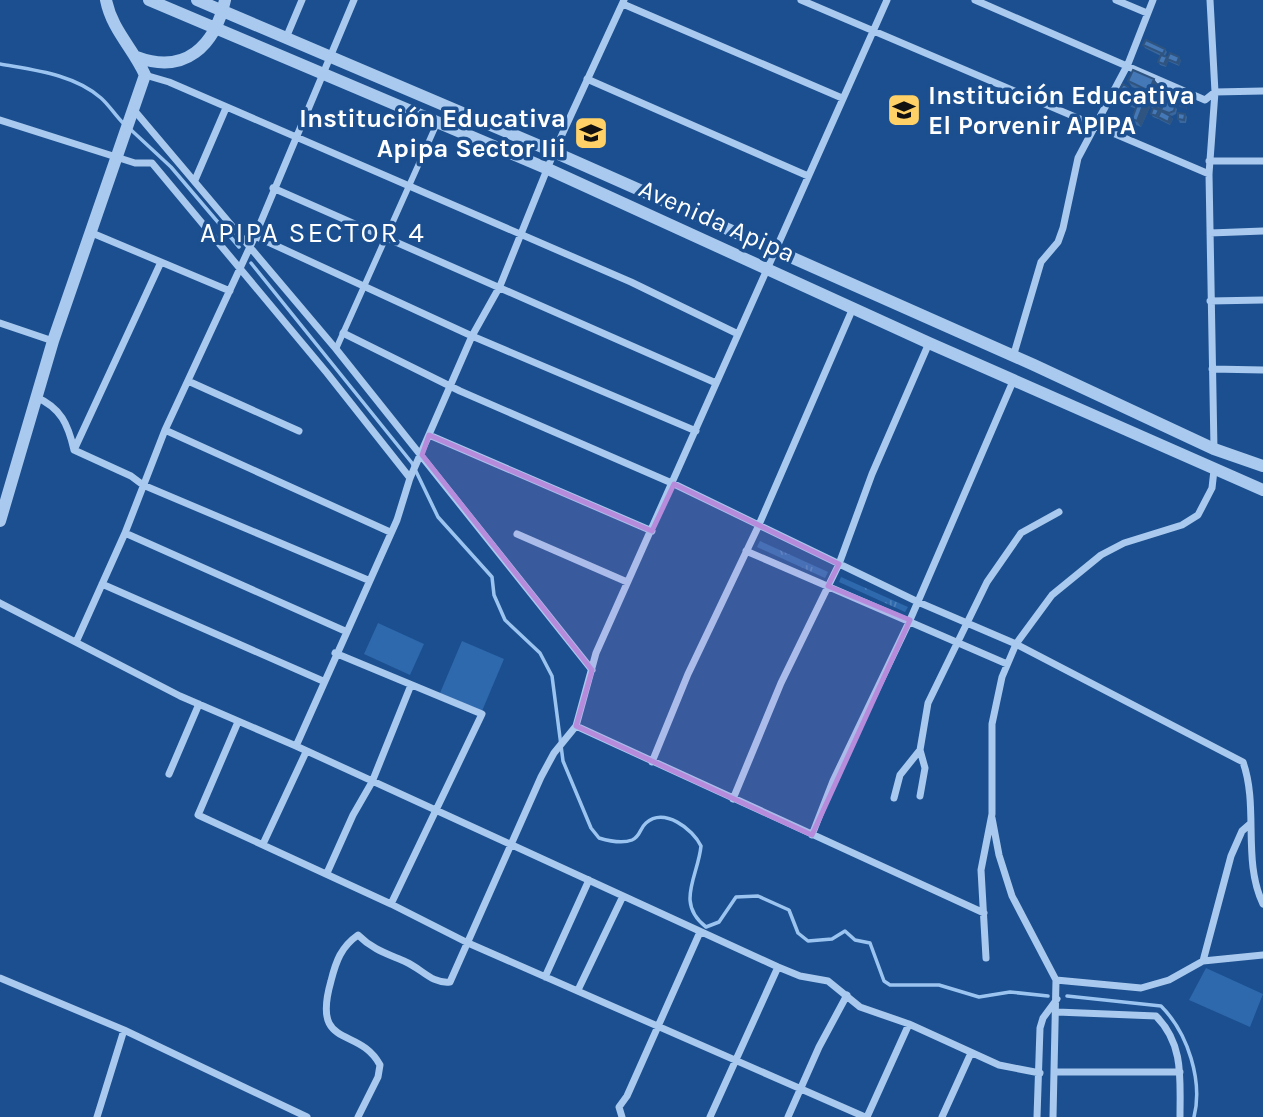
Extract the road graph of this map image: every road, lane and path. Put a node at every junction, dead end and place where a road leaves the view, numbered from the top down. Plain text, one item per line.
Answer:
1 (106, 0) edge
2 (149, 0) edge
3 (197, 0) edge
4 (302, 0) edge
5 (355, 0) edge
6 (801, 0) edge
7 (887, 0) edge
8 (975, 0) edge
9 (1116, 0) edge
10 (1153, 0) edge
11 (1210, 0) edge
12 (623, 2) edge
13 (224, 6) edge
14 (1147, 13) junction
15 (217, 27) junction
16 (873, 32) junction
17 (286, 38) junction
18 (329, 56) junction
19 (137, 57) junction
20 (1128, 64) junction
21 (324, 72) junction
22 (145, 75) junction
23 (587, 79) junction
24 (1263, 91) edge
25 (1215, 92) junction
26 (842, 98) junction
27 (226, 108) junction
28 (134, 110) junction
29 (0, 120) edge
30 (438, 121) junction
31 (1096, 128) junction
32 (296, 139) junction
33 (554, 152) junction
34 (118, 157) junction
35 (1209, 161) junction
36 (1263, 161) edge
37 (548, 169) junction
38 (1209, 174) junction
39 (808, 176) junction
40 (195, 180) junction
41 (408, 186) junction
42 (273, 188) junction
43 (1263, 231) edge
44 (92, 233) junction
45 (1210, 233) junction
46 (385, 235) junction
47 (255, 236) junction
48 (522, 236) junction
49 (249, 247) junction
50 (775, 250) junction
51 (161, 262) junction
52 (239, 267) junction
53 (766, 268) junction
54 (363, 286) junction
55 (500, 286) junction
56 (230, 291) junction
57 (1263, 300) edge
58 (1210, 301) junction
59 (853, 308) junction
60 (0, 323) edge
61 (343, 333) junction
62 (738, 334) junction
63 (472, 336) junction
64 (53, 341) junction
65 (929, 343) junction
66 (336, 349) junction
67 (1013, 357) junction
68 (1212, 369) junction
69 (1263, 370) edge
70 (1014, 379) junction
71 (188, 381) junction
72 (716, 383) junction
73 (451, 386) junction
74 (36, 397) junction
75 (165, 430) junction
76 (299, 431) dead end
77 (696, 431) junction
78 (429, 435) junction
79 (1214, 449) junction
80 (74, 450) junction
81 (422, 454) junction
82 (1263, 465) edge
83 (1214, 470) junction
84 (410, 478) junction
85 (674, 484) junction
86 (143, 485) junction
87 (1263, 490) edge
88 (1059, 512) dead end
89 (0, 521) edge
90 (758, 527) junction
91 (652, 531) junction
92 (390, 532) junction
93 (125, 533) junction
94 (517, 534) dead end
95 (746, 551) junction
96 (839, 564) junction
97 (368, 580) junction
98 (627, 582) junction
99 (102, 584) junction
100 (828, 586) junction
101 (918, 602) junction
102 (0, 603) edge
103 (910, 620) junction
104 (966, 622) junction
105 (345, 631) junction
106 (77, 640) junction
107 (957, 642) junction
108 (1016, 644) junction
109 (335, 653) junction
110 (1007, 664) junction
111 (592, 670) junction
112 (323, 681) junction
113 (411, 685) junction
114 (199, 704) junction
115 (238, 722) junction
116 (576, 726) junction
117 (296, 746) junction
118 (920, 750) junction
119 (306, 752) junction
120 (652, 762) junction
121 (169, 774) dead end
122 (372, 782) junction
123 (920, 796) dead end
124 (894, 798) dead end
125 (733, 799) junction
126 (436, 811) junction
127 (992, 814) junction
128 (1250, 824) junction
129 (812, 835) junction
130 (262, 844) junction
131 (511, 846) junction
132 (327, 873) junction
133 (589, 880) junction
134 (623, 896) junction
135 (391, 904) junction
136 (1263, 904) edge
137 (984, 913) junction
138 (700, 932) junction
139 (468, 943) junction
140 (1263, 955) edge
141 (986, 958) dead end
142 (1203, 961) junction
143 (778, 967) junction
144 (545, 977) junction
145 (0, 978) edge
146 (1056, 980) junction
147 (578, 990) junction
148 (847, 995) junction
149 (1058, 998) junction
150 (1057, 1012) junction
151 (909, 1024) junction
152 (658, 1026) junction
153 (124, 1030) junction
154 (971, 1053) junction
155 (736, 1060) junction
156 (1054, 1072) junction
157 (1180, 1072) junction
158 (1040, 1073) junction
159 (802, 1089) junction
160 (1180, 1116) edge
161 (97, 1117) edge
162 (307, 1117) edge
163 (358, 1117) edge
164 (622, 1117) edge
165 (710, 1117) edge
166 (788, 1117) edge
167 (866, 1117) edge
168 (942, 1117) edge
169 (1037, 1117) edge
170 (1053, 1117) edge

1 - 19 street
2 - 15 street, Avenida Apipa
3 - 13 street, Avenida Apipa
4 - 17 street
5 - 18 street
6 - 16 street
7 - 16 street
8 - 20 street
9 - 14 street
10 - 14 street
11 - 25 street
12 - 23 street
12 - 26 street
13 - 15 street
13 - 17 street, Avenida Apipa
14 - 20 street
15 - 19 street
15 - 21 street, Avenida Apipa
16 - 26 street
16 - 31 street
17 - 18 street, Avenida Apipa
18 - 21 street
18 - 33 street, Avenida Apipa
19 - 22 street
20 - 25 street
20 - 31 street
21 - 30 street, Avenida Apipa
21 - 32 street
22 - 27 street
22 - 28 street
23 - 33 street
23 - 39 street
24 - 25 street
25 - 35 street
26 - 39 street
27 - 32 street
27 - 40 street
28 - 34 street
28 - 40 street
29 - 34 street
30 - 37 street, Avenida Apipa
30 - 41 street
31 - 38 street
31 - 67 street
32 - 41 street
32 - 42 street
33 - 37 street
33 - 50 street, Avenida Apipa
34 - 44 street
34 - 52 street
35 - 36 street
35 - 38 street
37 - 48 street
37 - 53 street, Avenida Apipa
38 - 45 street
39 - 50 street
40 - 49 street
41 - 46 street
41 - 48 street
42 - 46 street
42 - 47 street
43 - 45 street
44 - 51 street
44 - 64 street
45 - 58 street
46 - 54 street
46 - 55 street
47 - 49 street
47 - 54 street
48 - 55 street
48 - 62 street
49 - 52 street
49 - 66 street
50 - 53 street
50 - 67 street, Avenida Apipa
51 - 56 street
51 - 80 street
52 - 56 street
52 - 84 street
53 - 59 street, Avenida Apipa
53 - 62 street
54 - 61 street
54 - 63 street
55 - 63 street
55 - 72 street
56 - 71 street
57 - 58 street
58 - 68 street
59 - 65 street, Avenida Apipa
59 - 90 street
60 - 64 street
61 - 66 street
61 - 73 street
62 - 72 street
63 - 73 street
63 - 77 street
64 - 74 street
65 - 70 street, Avenida Apipa
65 - 96 street
66 - 81 street
67 - 79 street, Avenida Apipa
68 - 69 street
68 - 79 street
70 - 83 street, Avenida Apipa
70 - 101 street
71 - 75 street
71 - 76 street
72 - 77 street
73 - 78 street
73 - 85 street
74 - 80 street
74 - 89 street
75 - 86 street
75 - 92 street
77 - 85 street
78 - 81 street
78 - 91 street
79 - 82 street, Avenida Apipa
80 - 86 street
81 - 84 street
81 - 111 street
83 - 87 street, Avenida Apipa
83 - 108 street
84 - 92 street
85 - 90 street
85 - 91 street
86 - 93 street
86 - 97 street
88 - 104 street
90 - 95 street
90 - 96 street
91 - 98 street
92 - 97 street
93 - 99 street
93 - 105 street
94 - 98 street
95 - 100 street
95 - 120 street
96 - 100 street
96 - 101 street
97 - 105 street
98 - 111 street
99 - 106 street
99 - 112 street
100 - 103 street
100 - 125 street
101 - 103 street
101 - 104 street
102 - 106 street
103 - 107 street
103 - 129 street
104 - 107 street
104 - 108 street
105 - 109 street
106 - 114 street
107 - 110 street
107 - 118 street
108 - 110 street
108 - 128 street
109 - 112 street
109 - 113 street
110 - 127 street
111 - 116 street
112 - 117 street
113 - 122 street
113 - 126 street
114 - 115 street
114 - 121 street
115 - 117 street
115 - 130 street
116 - 120 street
116 - 131 street
117 - 119 street
118 - 123 street
118 - 124 street
119 - 122 street
119 - 130 street
120 - 125 street
122 - 126 street
122 - 132 street
125 - 129 street
126 - 131 street
126 - 135 street
127 - 137 street
127 - 146 street
128 - 136 street
128 - 142 street
129 - 137 street
130 - 132 street
131 - 133 street
131 - 139 street
132 - 135 street
133 - 134 street
133 - 144 street
134 - 138 street
134 - 147 street
135 - 139 street
137 - 141 street
138 - 143 street
138 - 152 street
139 - 144 street
139 - 163 street
140 - 142 street
142 - 146 street
143 - 148 street
143 - 155 street
144 - 147 street
145 - 153 street
146 - 149 street
147 - 152 street
148 - 151 street
148 - 159 street
149 - 150 street
149 - 158 street
150 - 156 street
150 - 157 street
151 - 154 street
151 - 167 street
152 - 155 street
152 - 164 street
153 - 161 street
153 - 162 street
154 - 158 street
154 - 168 street
155 - 159 street
155 - 165 street
156 - 157 street
156 - 170 street
157 - 160 street
158 - 169 street
159 - 166 street
159 - 167 street

